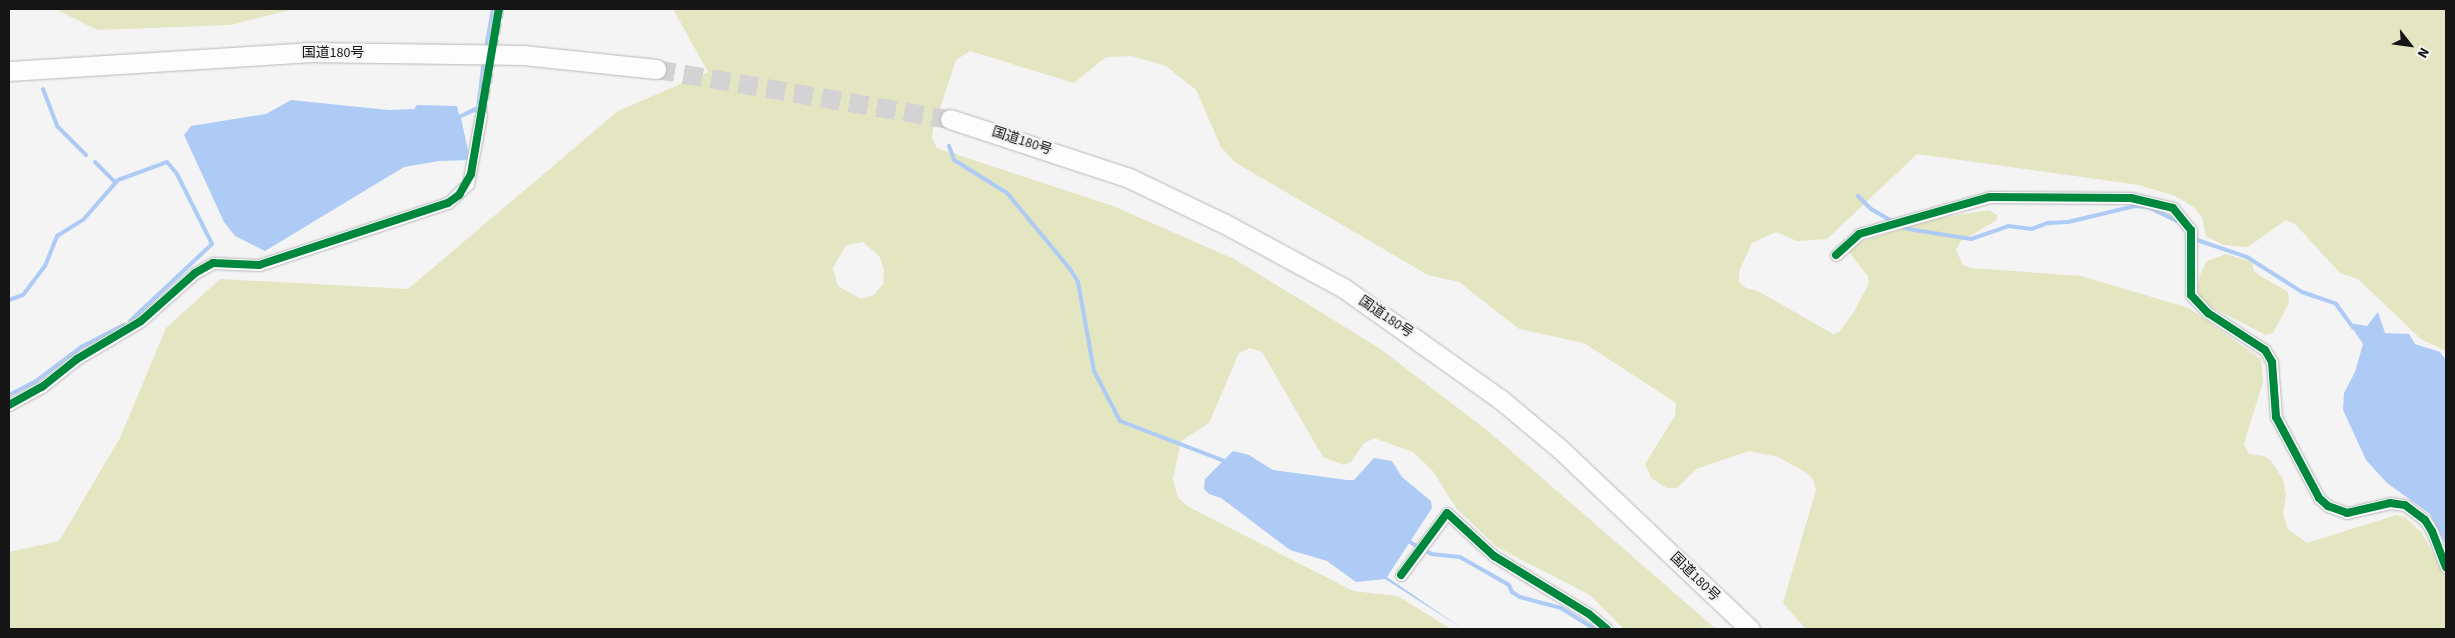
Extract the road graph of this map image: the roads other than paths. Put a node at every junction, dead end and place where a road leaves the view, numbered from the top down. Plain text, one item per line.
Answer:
1 (656, 69) tunnel mouth
2 (9, 71) edge
3 (482, 115) tunnel mouth
4 (950, 119) tunnel mouth
5 (1836, 255) dead end
6 (9, 405) edge
7 (2446, 567) edge
8 (1401, 575) dead end
9 (1607, 629) edge
10 (1750, 629) edge

1 - 2 highway, 国道180号
3 - 6 street
4 - 10 highway, 国道180号
5 - 7 street
8 - 9 street

